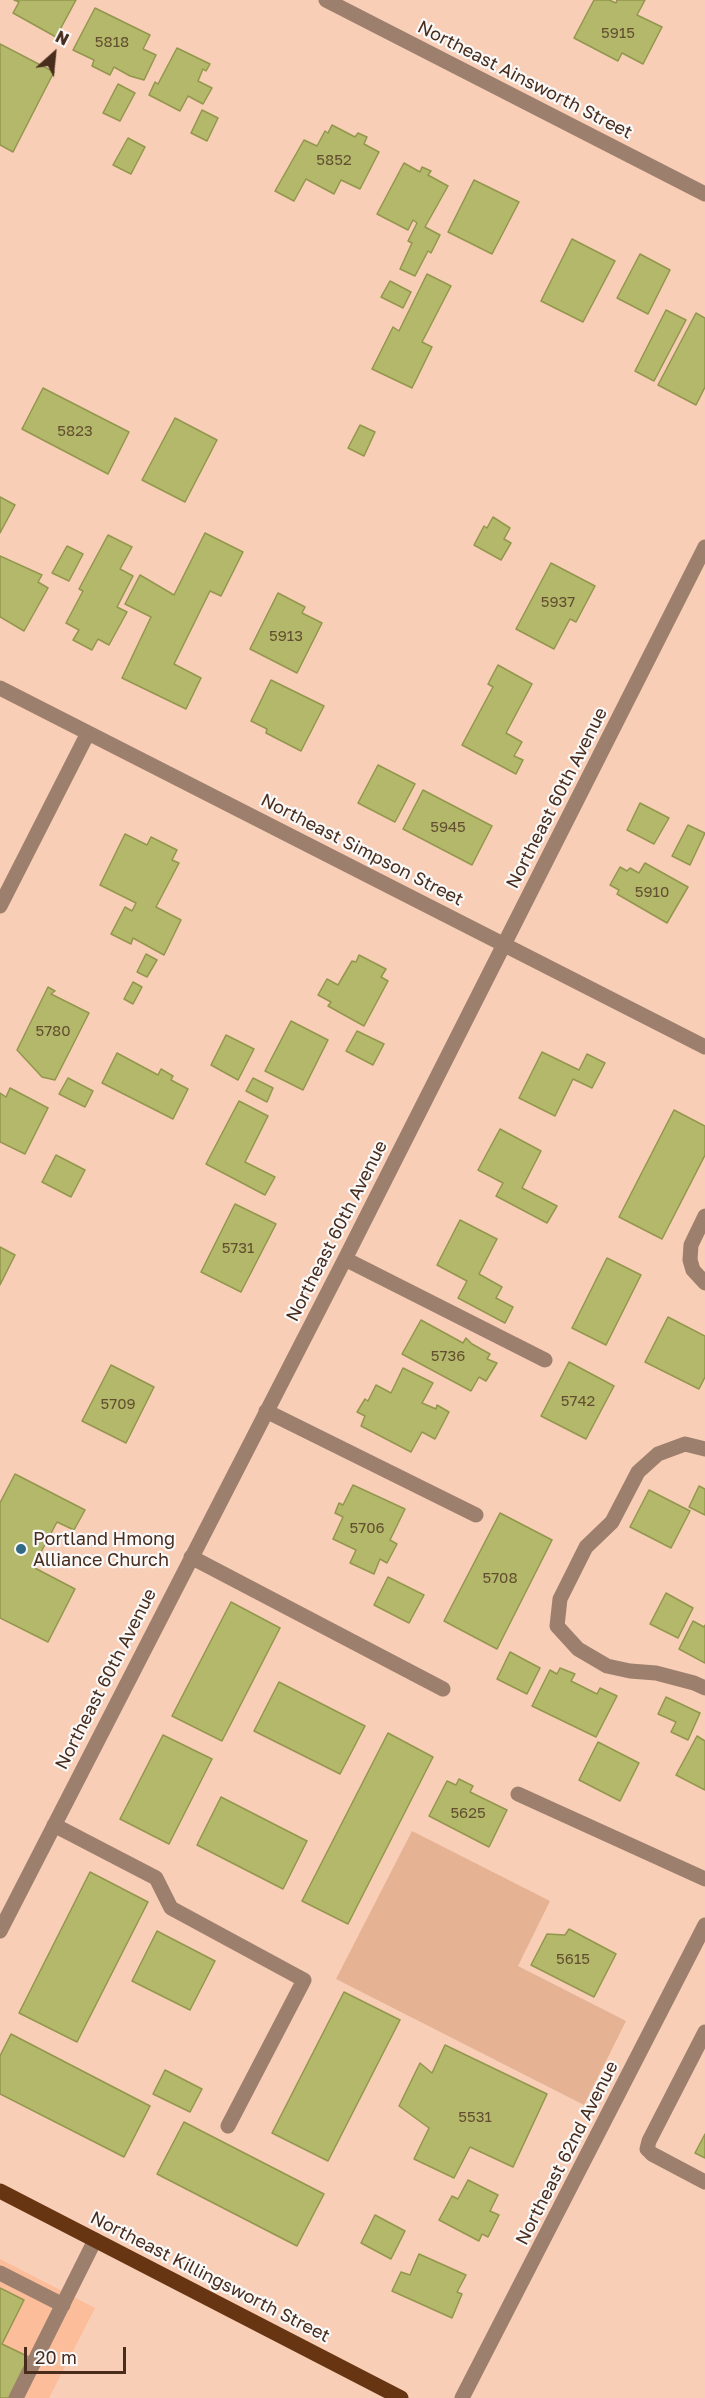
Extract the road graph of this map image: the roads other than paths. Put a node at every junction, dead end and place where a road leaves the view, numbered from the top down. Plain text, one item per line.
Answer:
1 (326, 0) edge
2 (705, 194) edge
3 (705, 547) edge
4 (0, 688) edge
5 (88, 733) junction
6 (0, 906) edge
7 (504, 944) junction
8 (705, 1047) edge
9 (705, 1215) edge
10 (345, 1259) junction
11 (705, 1283) edge
12 (545, 1360) dead end
13 (266, 1411) junction
14 (705, 1449) edge
15 (476, 1515) dead end
16 (191, 1557) junction
17 (705, 1688) edge
18 (443, 1689) dead end
19 (518, 1794) dead end
20 (54, 1825) junction
21 (705, 1879) edge
22 (705, 1925) edge
23 (0, 1931) edge
24 (705, 2032) edge
25 (228, 2126) dead end
26 (705, 2182) edge
27 (0, 2191) edge
28 (95, 2240) junction
29 (0, 2273) edge
30 (63, 2305) junction
31 (16, 2398) edge
32 (401, 2398) edge
33 (462, 2398) edge

1 - 2 street, Northeast Ainsworth Street
3 - 7 street, Northeast 60th Avenue
4 - 5 street, Northeast Simpson Street
5 - 6 street
5 - 7 street, Northeast Simpson Street
7 - 8 street, Northeast Simpson Street
7 - 10 street, Northeast 60th Avenue
9 - 11 street
10 - 12 street
10 - 13 street, Northeast 60th Avenue
13 - 15 street
13 - 16 street, Northeast 60th Avenue
14 - 17 street
16 - 18 street
16 - 20 street, Northeast 60th Avenue
19 - 21 street
20 - 23 street, Northeast 60th Avenue
20 - 25 street
22 - 33 street, Northeast 62nd Avenue
24 - 26 street
27 - 28 main road, Northeast Killingsworth Street
28 - 30 street
28 - 32 main road, Northeast Killingsworth Street
29 - 30 street
30 - 31 street

